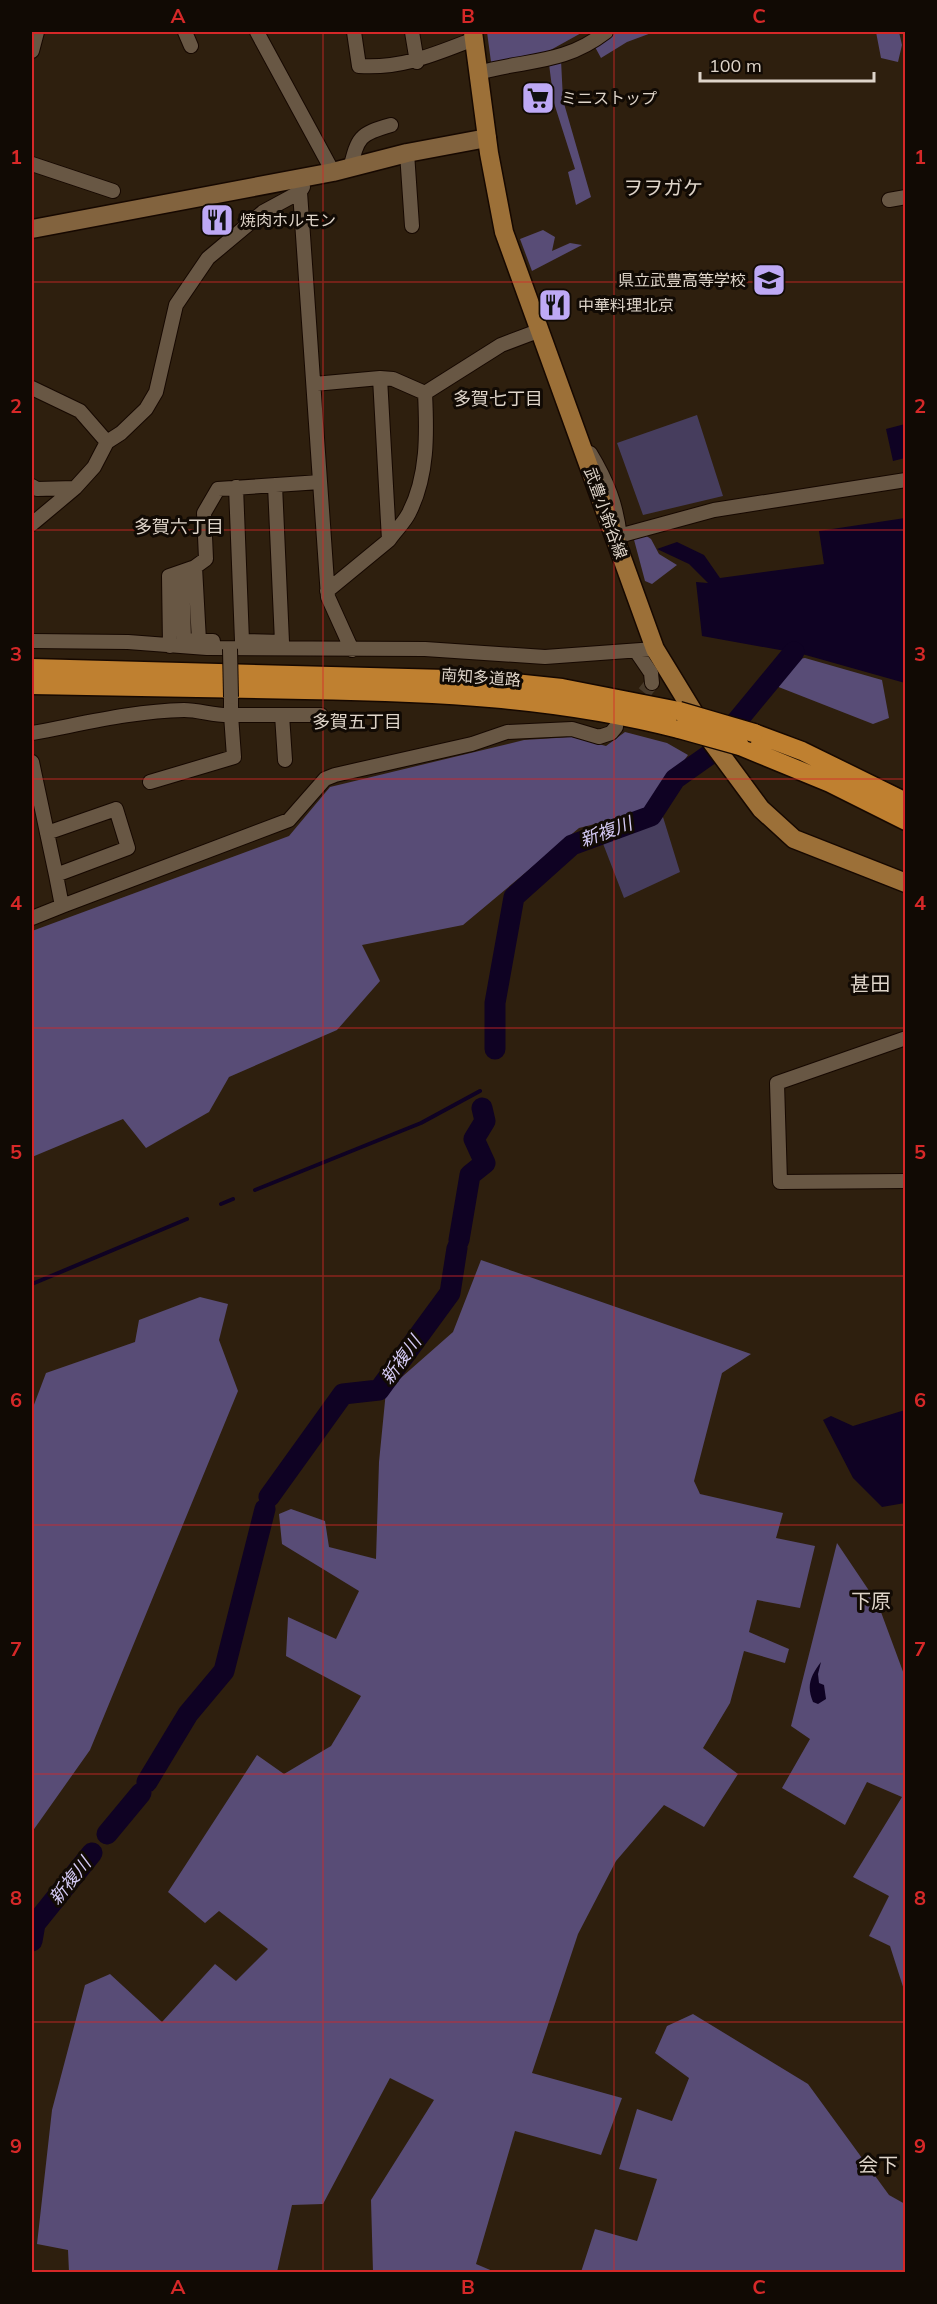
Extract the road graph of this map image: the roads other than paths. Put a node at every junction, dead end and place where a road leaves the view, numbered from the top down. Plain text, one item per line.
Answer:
1 (37, 32) edge
2 (185, 32) edge
3 (257, 32) edge
4 (354, 32) edge
5 (412, 32) edge
6 (606, 32) edge
7 (474, 35) edge
8 (191, 46) dead end
9 (32, 51) edge
10 (417, 62) junction
11 (478, 73) junction
12 (391, 125) dead end
13 (487, 138) junction
14 (407, 153) junction
15 (32, 164) edge
16 (342, 171) junction
17 (304, 185) junction
18 (112, 191) dead end
19 (906, 197) edge
20 (889, 200) dead end
21 (412, 226) dead end
22 (32, 229) edge
23 (538, 331) junction
24 (380, 378) junction
25 (314, 384) junction
26 (32, 388) edge
27 (425, 393) junction
28 (107, 442) junction
29 (906, 480) edge
30 (321, 482) junction
31 (275, 485) junction
32 (32, 486) edge
33 (237, 487) junction
34 (75, 488) junction
35 (32, 524) edge
36 (617, 536) junction
37 (389, 540) junction
38 (189, 569) junction
39 (327, 591) junction
40 (32, 641) edge
41 (236, 645) junction
42 (170, 646) junction
43 (655, 649) junction
44 (352, 650) junction
45 (636, 651) junction
46 (32, 668) edge
47 (652, 683) dead end
48 (32, 686) edge
49 (231, 715) junction
50 (282, 715) junction
51 (321, 716) dead end
52 (679, 720) junction
53 (616, 727) dead end
54 (32, 733) edge
55 (285, 760) dead end
56 (32, 762) edge
57 (150, 782) dead end
58 (906, 802) edge
59 (906, 821) edge
60 (47, 833) junction
61 (56, 875) junction
62 (906, 883) edge
63 (62, 906) junction
64 (32, 918) edge
65 (906, 1038) edge
66 (906, 1181) edge

1 - 9 street
2 - 8 street
3 - 16 street
4 - 10 street
5 - 10 street
6 - 11 street
7 - 10 street
7 - 11 main road, 武豊小鈴谷線
11 - 13 main road, 武豊小鈴谷線
12 - 16 street
13 - 14 street
13 - 23 main road, 武豊小鈴谷線
14 - 16 street
14 - 21 street
15 - 18 street
16 - 17 street
17 - 22 street
17 - 25 street
17 - 28 street
19 - 20 street
23 - 27 street
23 - 36 main road, 武豊小鈴谷線
24 - 25 street
24 - 27 street
24 - 37 street
25 - 30 street
26 - 28 street
27 - 37 street
28 - 34 street
29 - 36 street
30 - 31 street
30 - 39 street
31 - 33 street
31 - 41 street
32 - 34 street
33 - 38 street
33 - 41 street
34 - 35 street
36 - 43 main road, 武豊小鈴谷線
37 - 39 street
38 - 41 street
38 - 42 street
39 - 44 street
40 - 42 street
41 - 42 street
41 - 44 street
41 - 49 street, bridge
43 - 45 street
43 - 62 main road, 武豊小鈴谷線
44 - 45 street
45 - 47 street
46 - 52 highway, 南知多道路
48 - 52 highway, 南知多道路
49 - 50 street
49 - 54 street
49 - 57 street
50 - 51 street
50 - 55 street
52 - 58 highway, 南知多道路, bridge
52 - 59 highway, 南知多道路, bridge
53 - 63 street
56 - 60 street
60 - 61 street
60 - 61 street
61 - 63 street
63 - 64 street
65 - 66 street

